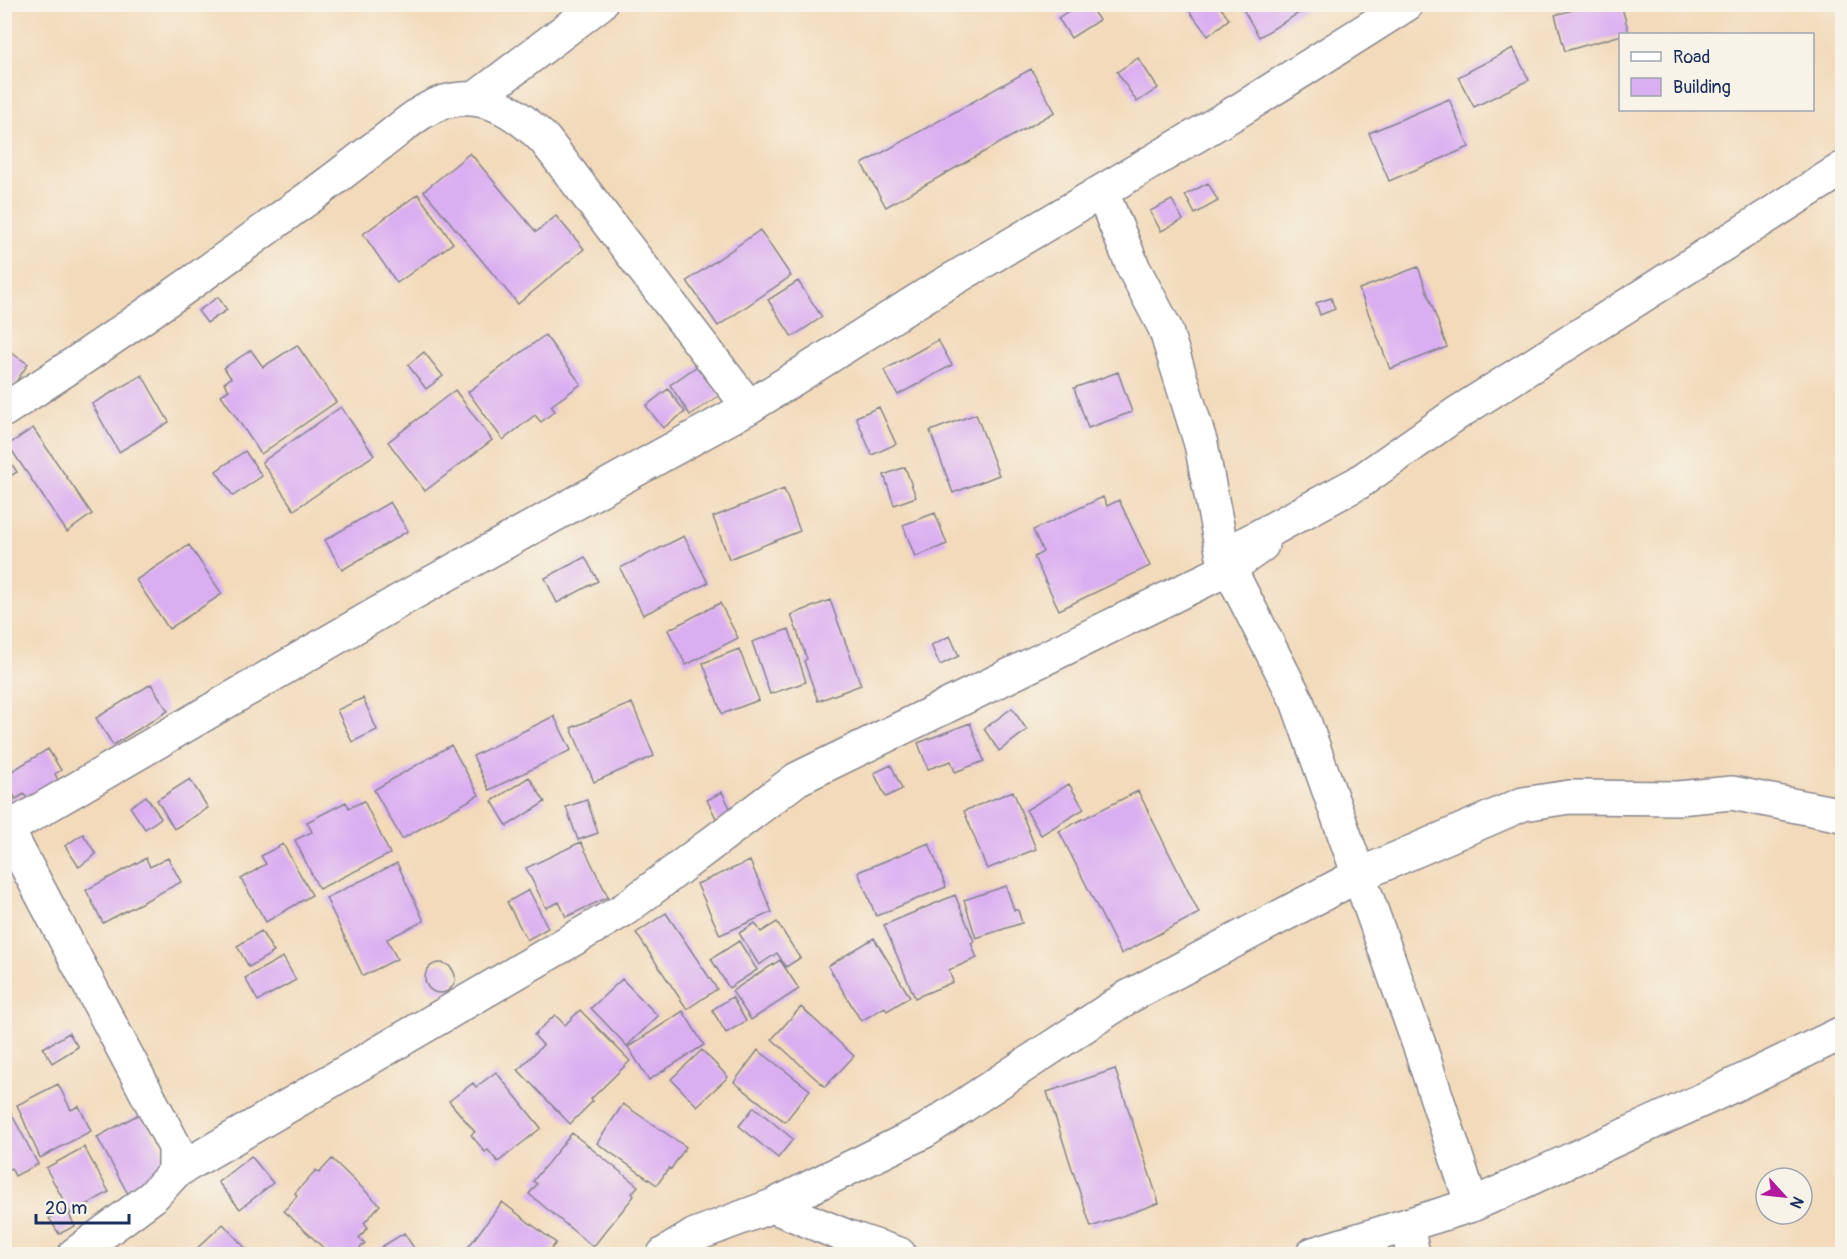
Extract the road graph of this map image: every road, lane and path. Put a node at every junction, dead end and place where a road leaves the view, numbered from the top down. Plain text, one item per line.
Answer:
1 (600, 4) edge
2 (1407, 4) edge
3 (476, 98) junction
4 (1842, 169) edge
5 (1102, 192) junction
6 (749, 407) junction
7 (4, 410) edge
8 (1263, 545) dead end
9 (1227, 562) junction
10 (1842, 815) edge
11 (6, 830) edge
12 (1359, 875) junction
13 (1842, 1033) edge
14 (175, 1172) junction
15 (1472, 1205) junction
16 (772, 1206) junction
17 (1410, 1240) edge
18 (75, 1254) edge
19 (664, 1254) edge
20 (899, 1254) edge
21 (1313, 1254) edge

1 - 3 street
2 - 5 street
3 - 6 street
3 - 7 street
4 - 9 street
5 - 6 street
5 - 9 street
6 - 11 street
8 - 9 street
9 - 12 street
9 - 14 street
10 - 12 street
11 - 14 street
12 - 15 street
12 - 16 street
13 - 15 street
14 - 18 street
15 - 17 street
16 - 19 street
16 - 20 street
17 - 21 street

